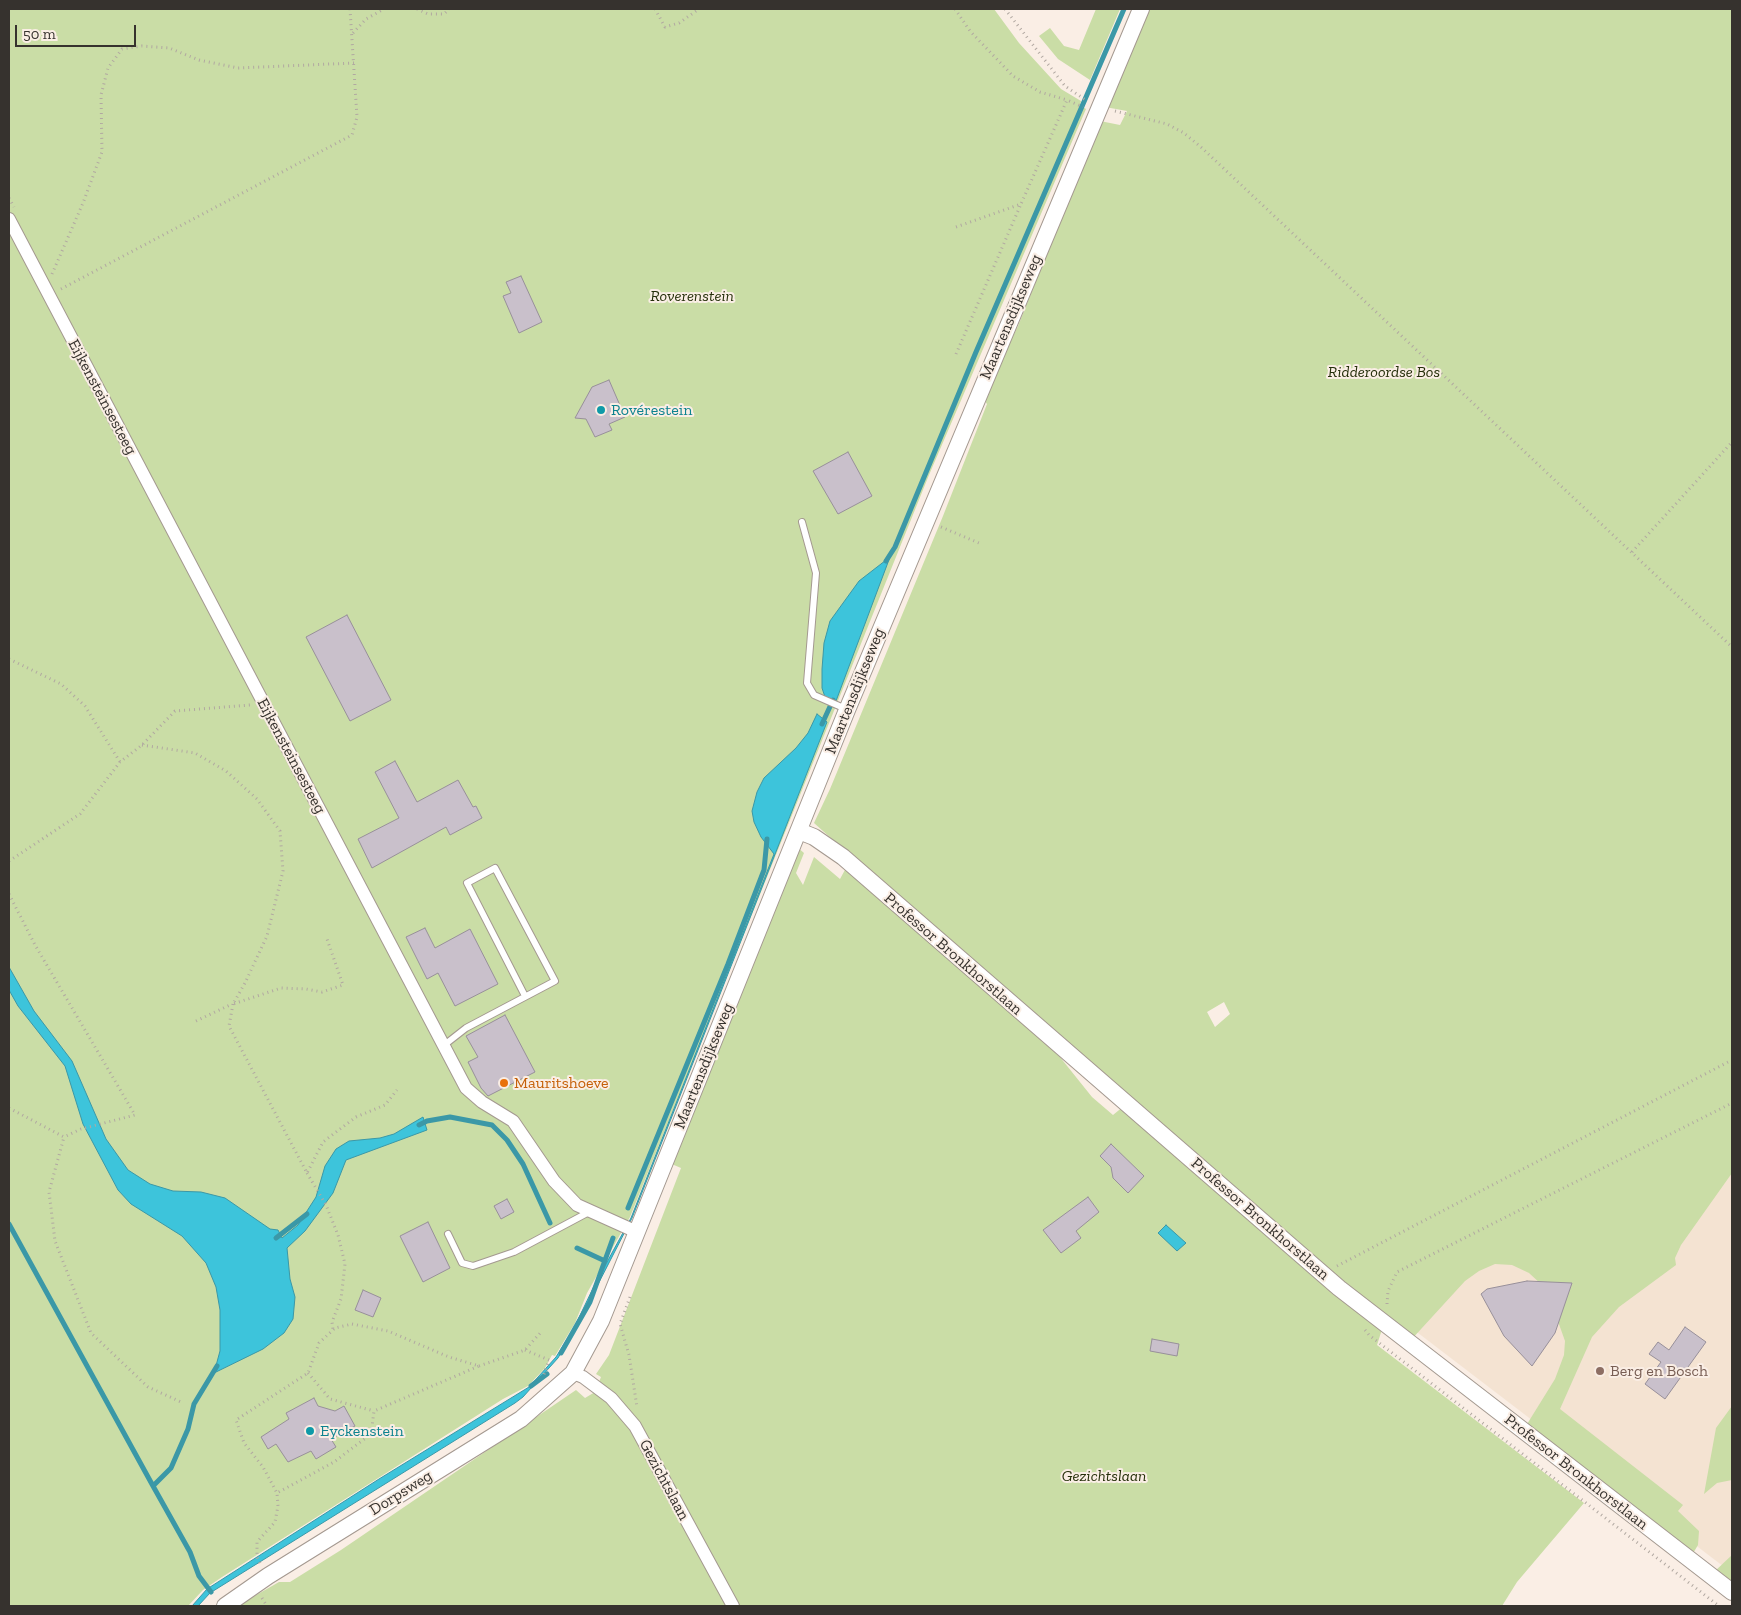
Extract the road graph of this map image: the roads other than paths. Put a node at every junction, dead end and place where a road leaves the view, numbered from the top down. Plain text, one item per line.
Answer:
1 (1141, 9) edge
2 (9, 219) edge
3 (802, 522) dead end
4 (847, 710) junction
5 (799, 832) junction
6 (525, 996) junction
7 (443, 1046) junction
8 (589, 1212) junction
9 (638, 1232) junction
10 (448, 1234) dead end
11 (573, 1373) junction
12 (1732, 1592) edge
13 (225, 1606) edge
14 (733, 1606) edge

1 - 4 street, Maartensdijkseweg
2 - 7 street, Eijkensteinsesteeg
3 - 4 lane
4 - 5 street, Maartensdijkseweg
5 - 9 street, Maartensdijkseweg
5 - 12 street, Professor Bronkhorstlaan
6 - 6 lane
6 - 7 lane
7 - 8 street, Eijkensteinsesteeg
8 - 9 street, Eijkensteinsesteeg
8 - 10 lane
9 - 11 street, Maartensdijkseweg
11 - 13 street, Dorpsweg
11 - 14 street, Gezichtslaan

